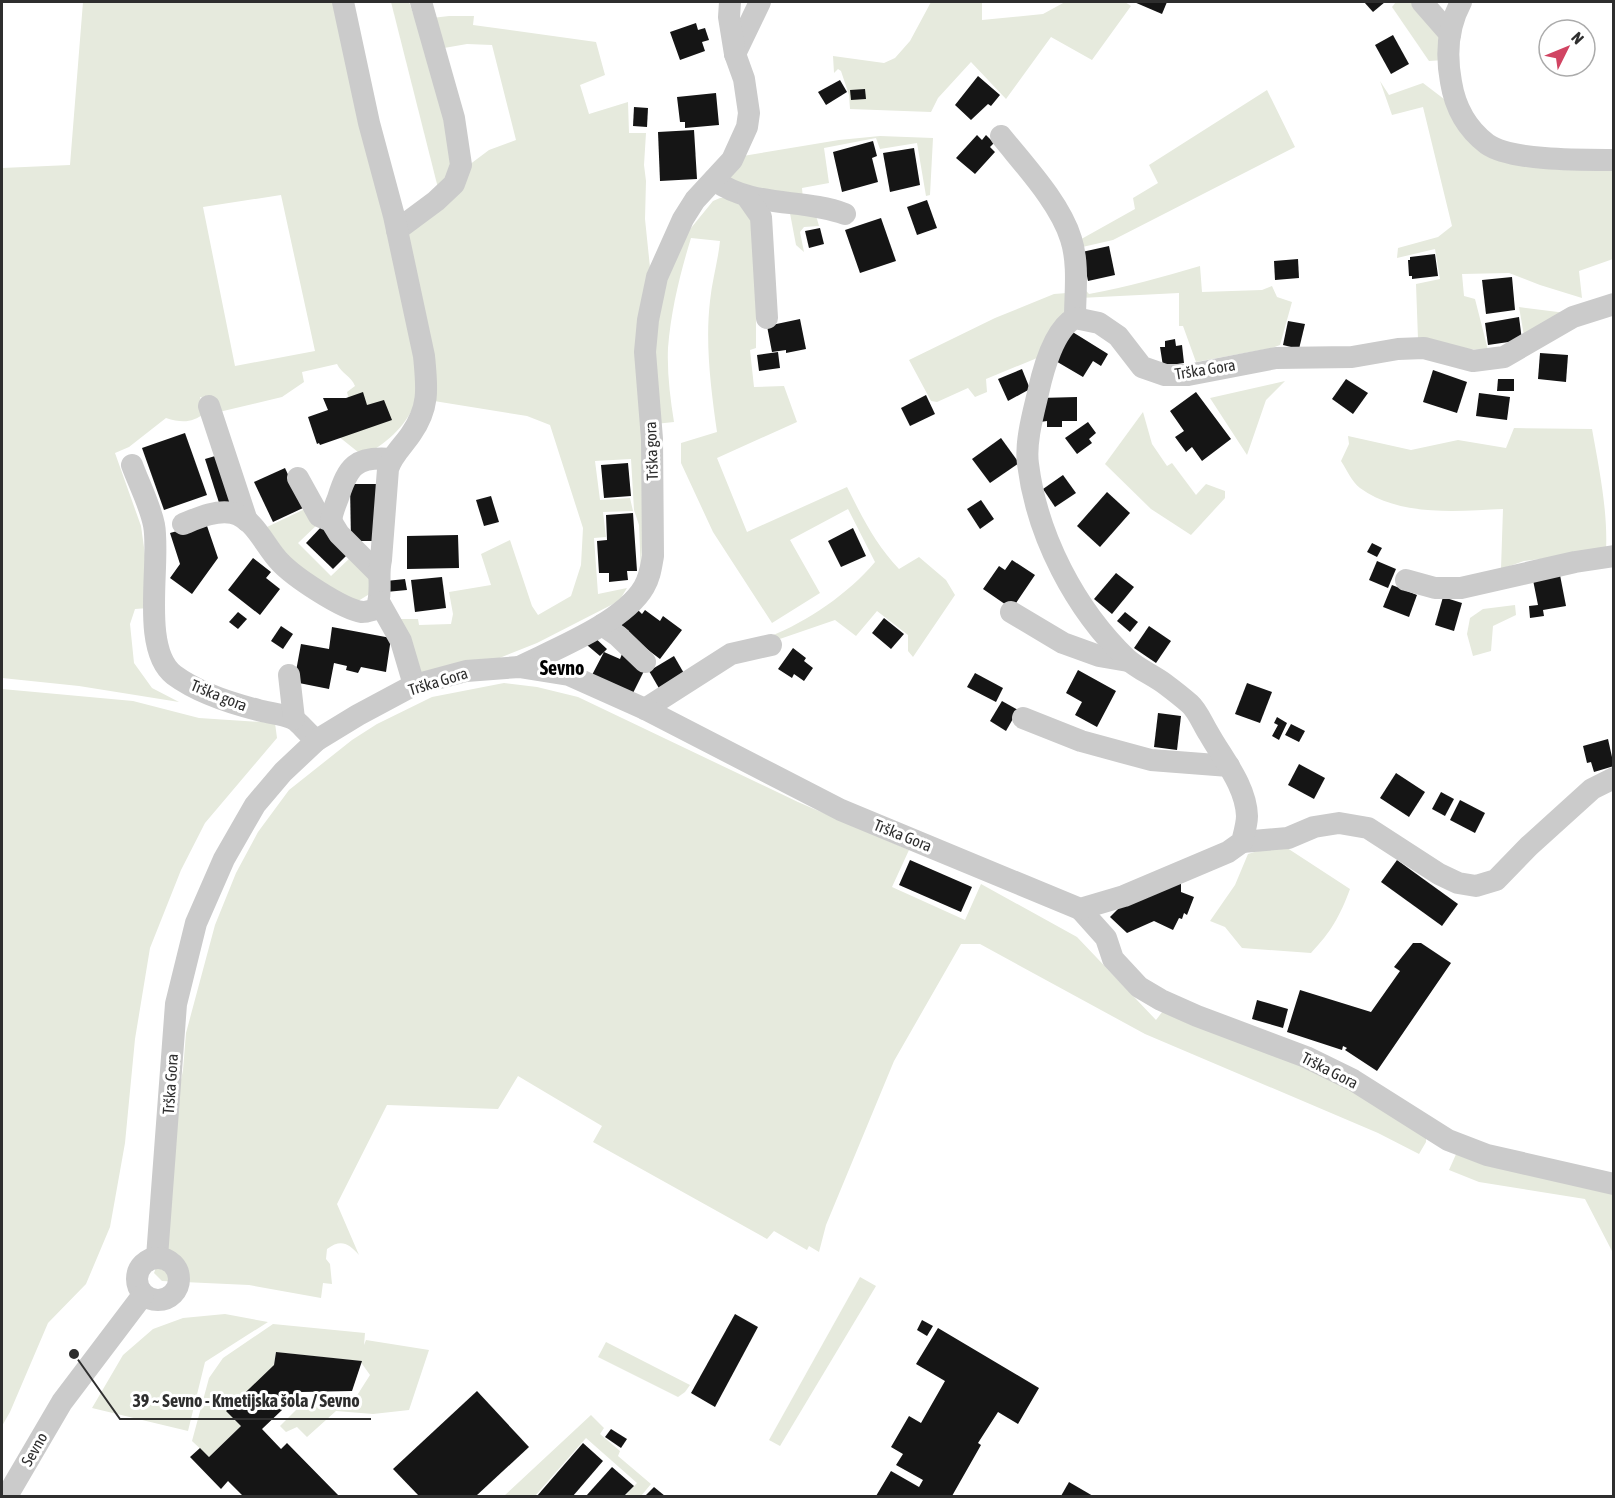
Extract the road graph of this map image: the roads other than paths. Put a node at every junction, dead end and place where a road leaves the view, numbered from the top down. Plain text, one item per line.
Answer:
1 (343, 2) edge
2 (421, 2) edge
3 (730, 2) edge
4 (760, 2) edge
5 (1422, 2) edge
6 (1461, 2) edge
7 (1450, 33) junction
8 (735, 54) junction
9 (1001, 136) dead end
10 (1614, 160) edge
11 (714, 180) junction
12 (747, 197) junction
13 (845, 214) dead end
14 (397, 230) junction
15 (1614, 304) edge
16 (767, 318) dead end
17 (1075, 318) junction
18 (209, 406) dead end
19 (391, 459) junction
20 (132, 465) dead end
21 (298, 478) dead end
22 (247, 521) junction
23 (331, 521) junction
24 (183, 524) dead end
25 (1614, 556) edge
26 (378, 573) junction
27 (1406, 580) dead end
28 (379, 602) junction
29 (1011, 612) dead end
30 (602, 625) junction
31 (771, 645) dead end
32 (1128, 661) junction
33 (645, 662) dead end
34 (519, 667) junction
35 (289, 675) dead end
36 (414, 685) junction
37 (645, 709) junction
38 (1023, 718) dead end
39 (294, 719) junction
40 (317, 740) junction
41 (1229, 766) junction
42 (1614, 778) edge
43 (1242, 842) junction
44 (1080, 909) junction
45 (1614, 1184) edge
46 (157, 1257) junction
47 (143, 1295) junction
48 (7, 1497) edge

1 - 14 street
2 - 14 street
3 - 8 street, Trška gora
4 - 8 street
5 - 7 street
6 - 7 street
7 - 10 street
8 - 11 street, Trška gora
9 - 17 street
11 - 12 street
11 - 30 street, Trška gora
12 - 13 street
12 - 16 street
14 - 19 street
15 - 17 street, Trška Gora
17 - 32 street
18 - 22 street
19 - 23 street
19 - 26 street
20 - 39 street, Trška gora
21 - 23 street
22 - 24 street
22 - 28 street
23 - 26 street
25 - 27 street
26 - 28 street
28 - 36 street
29 - 32 street
30 - 33 street
30 - 34 street, Trška gora
31 - 37 street
32 - 41 street
34 - 36 street, Trška Gora
34 - 37 street, Trška Gora
35 - 39 street
36 - 40 street, Trška Gora
37 - 44 street, Trška Gora
38 - 41 street
39 - 40 street, Trška gora
40 - 46 street, Trška Gora
41 - 43 street
42 - 43 street
43 - 44 street
44 - 45 street, Trška Gora
46 - 47 street
46 - 47 street
47 - 48 street, Sevno

